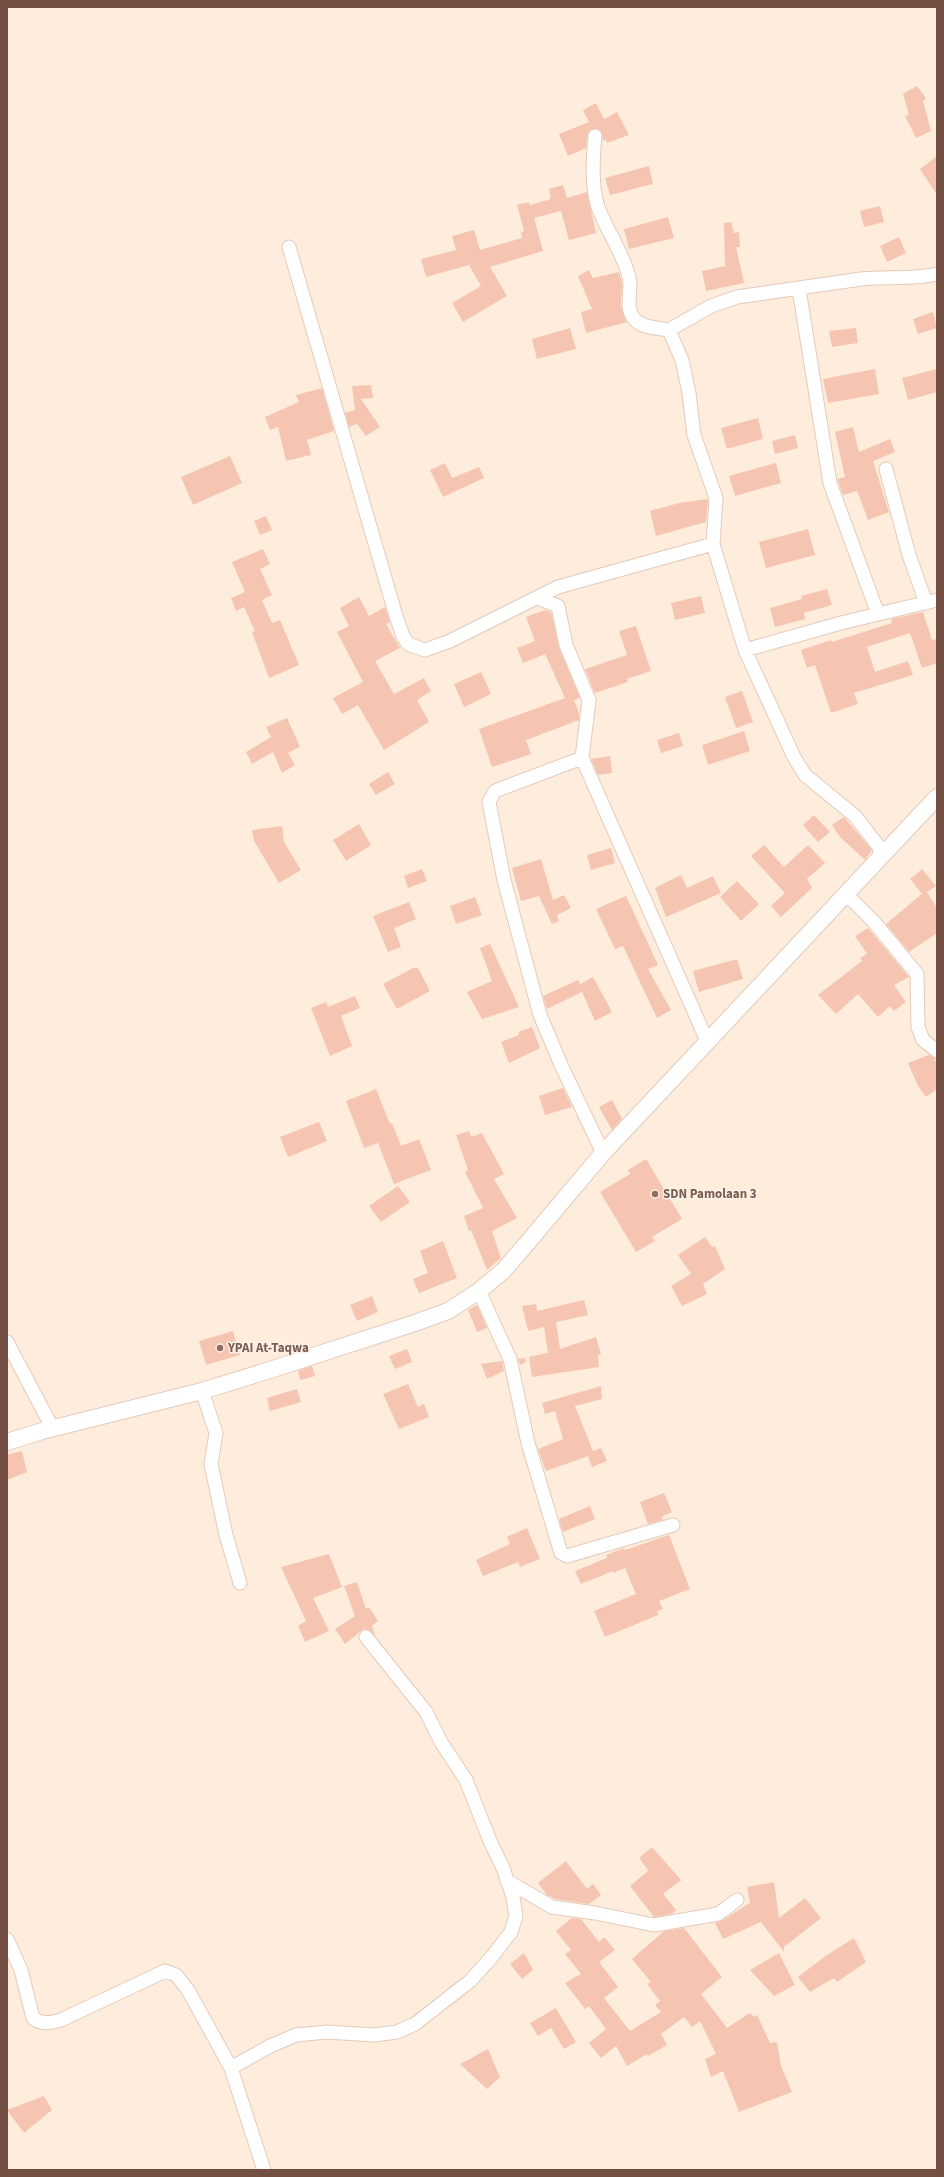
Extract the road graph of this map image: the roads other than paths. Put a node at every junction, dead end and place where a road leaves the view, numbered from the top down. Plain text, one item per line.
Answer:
1 (595, 136) dead end
2 (289, 247) dead end
3 (937, 274) edge
4 (799, 289) junction
5 (669, 330) junction
6 (886, 469) dead end
7 (713, 544) junction
8 (537, 598) junction
9 (931, 601) edge
10 (878, 614) junction
11 (745, 650) junction
12 (582, 758) junction
13 (937, 797) edge
14 (879, 858) junction
15 (846, 894) junction
16 (708, 1043) junction
17 (937, 1051) edge
18 (603, 1153) junction
19 (479, 1291) junction
20 (7, 1342) edge
21 (202, 1391) junction
22 (53, 1429) junction
23 (7, 1442) edge
24 (673, 1525) dead end
25 (240, 1583) dead end
26 (366, 1637) dead end
27 (507, 1881) junction
28 (738, 1900) dead end
29 (7, 1939) edge
30 (231, 2068) junction
31 (264, 2170) edge

1 - 5 street
2 - 8 street
3 - 4 street
4 - 5 street
4 - 10 street
5 - 7 street
6 - 9 street
7 - 8 street
7 - 11 street
8 - 12 street
9 - 10 street
10 - 11 street
11 - 14 street
12 - 16 street
12 - 18 street
13 - 14 street
14 - 15 street
15 - 16 street
15 - 17 street
16 - 18 street
18 - 19 street
19 - 21 street
19 - 24 street
20 - 22 street
21 - 22 street
21 - 25 street
22 - 23 street
26 - 27 street
27 - 28 street
27 - 30 street
29 - 30 street
30 - 31 street

